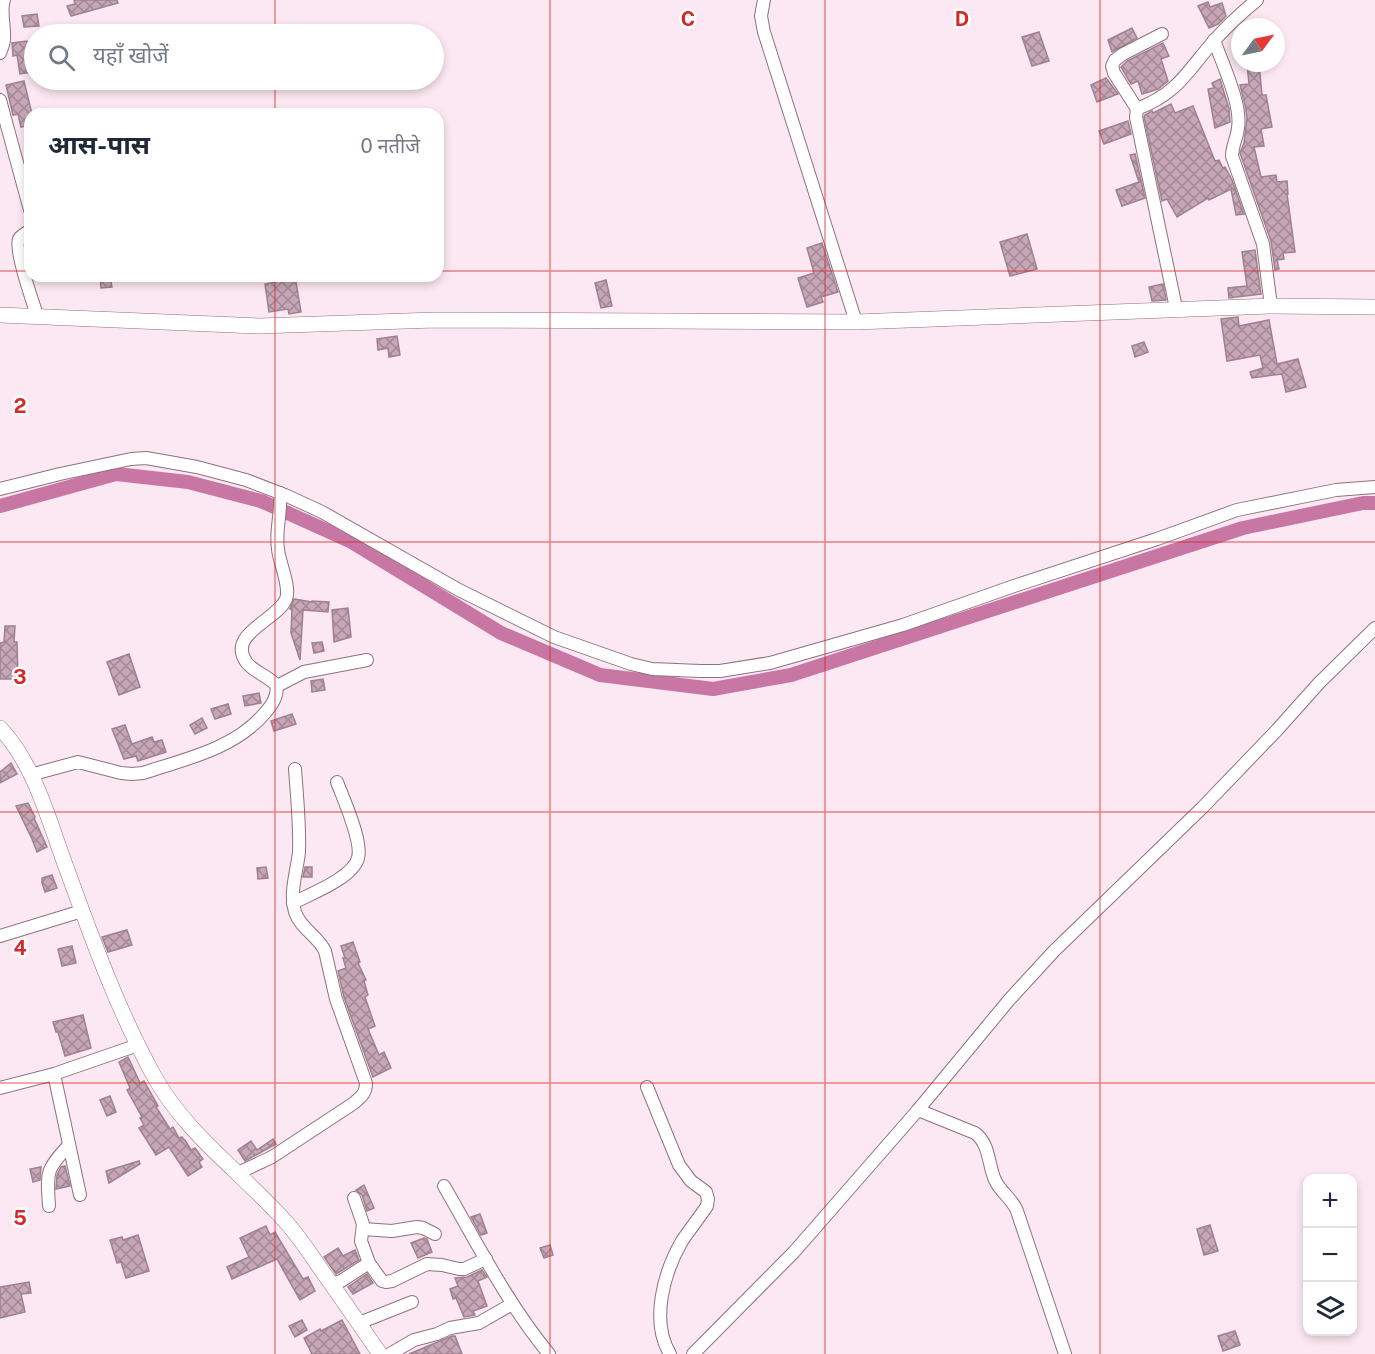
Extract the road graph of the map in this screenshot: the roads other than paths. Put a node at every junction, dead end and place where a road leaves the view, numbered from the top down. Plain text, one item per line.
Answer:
1 (4, 0) edge
2 (764, 0) edge
3 (1257, 0) edge
4 (1162, 34) dead end
5 (1214, 40) junction
6 (0, 53) edge
7 (0, 100) edge
8 (1137, 109) junction
9 (24, 188) edge
10 (24, 234) edge
11 (24, 272) edge
12 (27, 282) edge
13 (1271, 306) junction
14 (1375, 307) edge
15 (1176, 308) junction
16 (0, 315) edge
17 (37, 315) junction
18 (856, 322) junction
19 (1375, 487) edge
20 (0, 489) edge
21 (280, 496) junction
22 (1375, 628) edge
23 (367, 660) dead end
24 (277, 686) junction
25 (0, 728) edge
26 (295, 769) dead end
27 (30, 775) junction
28 (337, 782) dead end
29 (293, 903) junction
30 (82, 910) junction
31 (0, 936) edge
32 (138, 1045) junction
33 (54, 1074) junction
34 (647, 1087) dead end
35 (0, 1088) edge
36 (918, 1110) junction
37 (69, 1145) junction
38 (238, 1173) junction
39 (444, 1186) dead end
40 (80, 1195) dead end
41 (354, 1198) dead end
42 (49, 1206) dead end
43 (363, 1229) junction
44 (435, 1234) dead end
45 (486, 1258) junction
46 (369, 1263) junction
47 (332, 1284) junction
48 (412, 1302) dead end
49 (513, 1304) junction
50 (359, 1323) junction
51 (380, 1354) edge
52 (390, 1354) edge
53 (549, 1354) edge
54 (670, 1354) edge
55 (693, 1354) edge
56 (1065, 1354) edge

1 - 6 street
2 - 18 street
3 - 5 street
4 - 8 street
5 - 8 street
5 - 13 street
7 - 9 street
8 - 15 street
10 - 11 street
12 - 17 street
13 - 14 street
13 - 15 street
15 - 18 street
16 - 17 street
17 - 18 street
19 - 21 street
20 - 21 street
21 - 24 street
22 - 36 street
23 - 24 street
24 - 27 street
25 - 27 street
26 - 29 street
27 - 30 street
28 - 29 street
29 - 38 street
30 - 31 street
30 - 32 street
32 - 33 street
32 - 38 street
33 - 35 street
33 - 37 street
34 - 54 street
36 - 55 street
36 - 56 street
37 - 40 street
37 - 42 street
38 - 47 street
39 - 45 street
41 - 43 street
43 - 44 street
43 - 46 street
45 - 46 street
45 - 49 street
46 - 47 street
47 - 50 street
48 - 50 street
49 - 52 street
49 - 53 street
50 - 51 street

